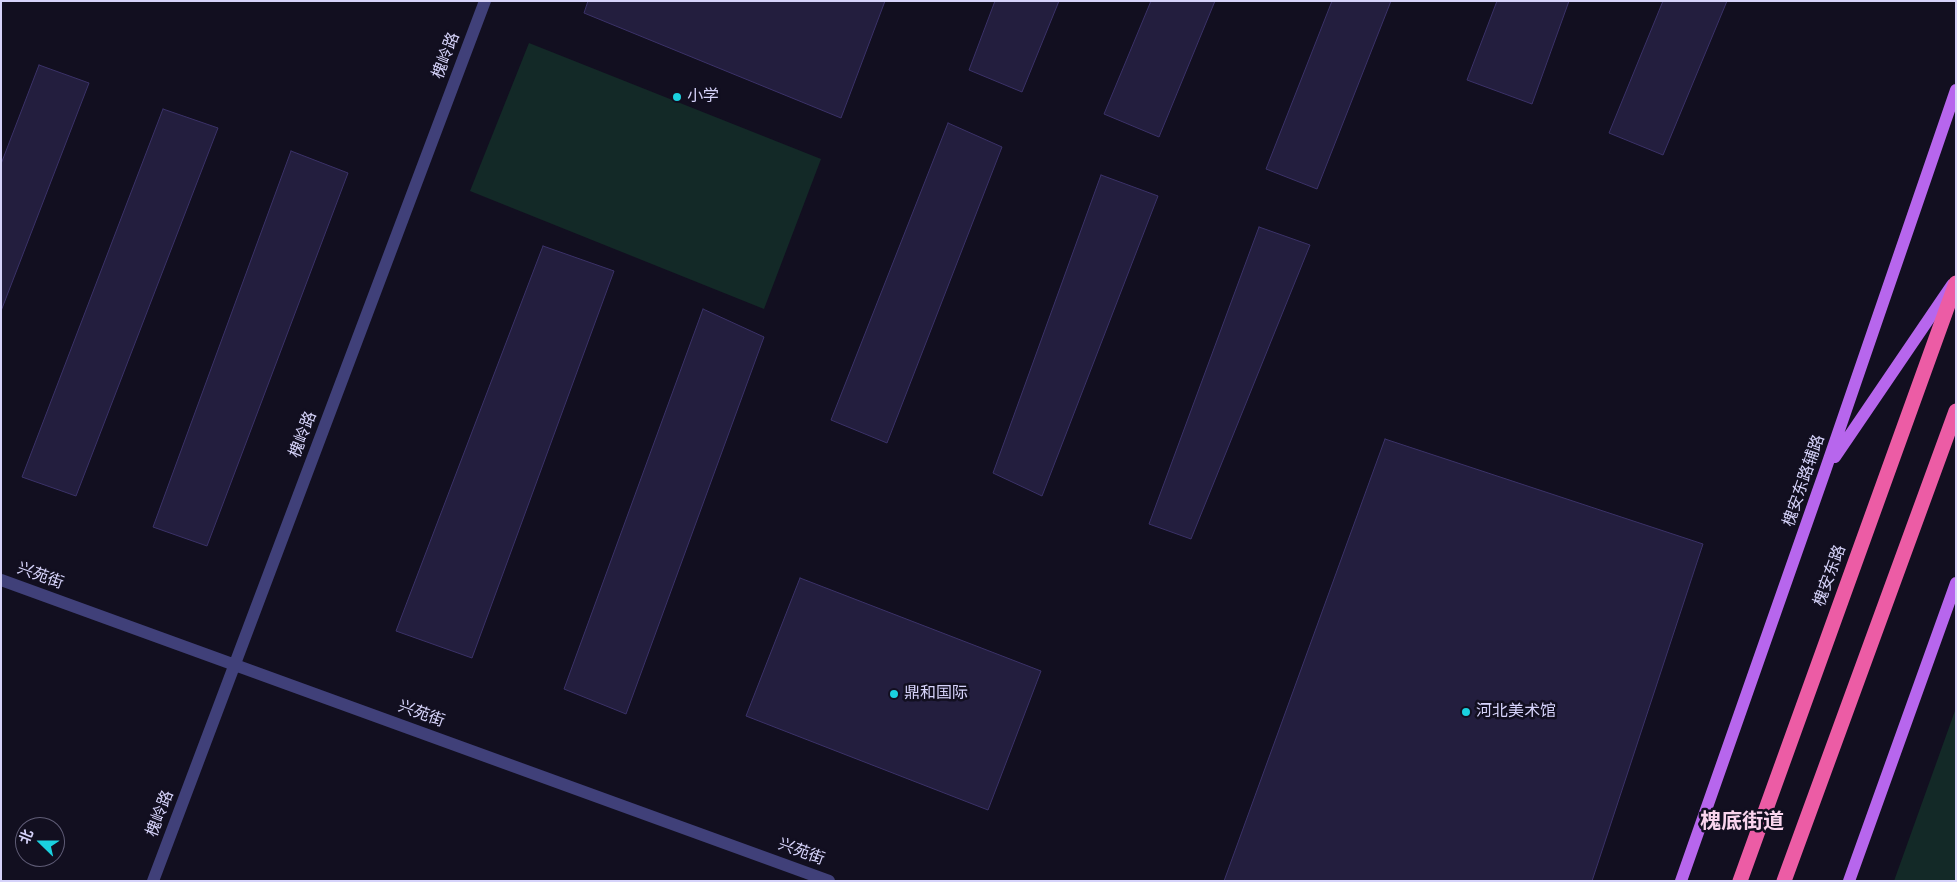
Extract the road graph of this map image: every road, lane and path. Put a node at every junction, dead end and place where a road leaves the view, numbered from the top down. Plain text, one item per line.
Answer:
1 (485, 1) edge
2 (1956, 90) edge
3 (1956, 281) edge
4 (1956, 411) edge
5 (1825, 471) junction
6 (1, 580) edge
7 (1956, 583) edge
8 (235, 664) junction
9 (153, 881) edge
10 (829, 881) edge
11 (1681, 881) edge
12 (1740, 881) edge
13 (1784, 881) edge
14 (1849, 881) edge

1 - 8 street, 槐岭路
2 - 5 main road, 槐安东路辅路
3 - 5 main road
3 - 12 highway, 槐安东路
4 - 13 highway
5 - 11 main road, 槐安东路辅路
6 - 8 street, 兴苑街
7 - 14 main road
8 - 9 street, 槐岭路
8 - 10 street, 兴苑街

